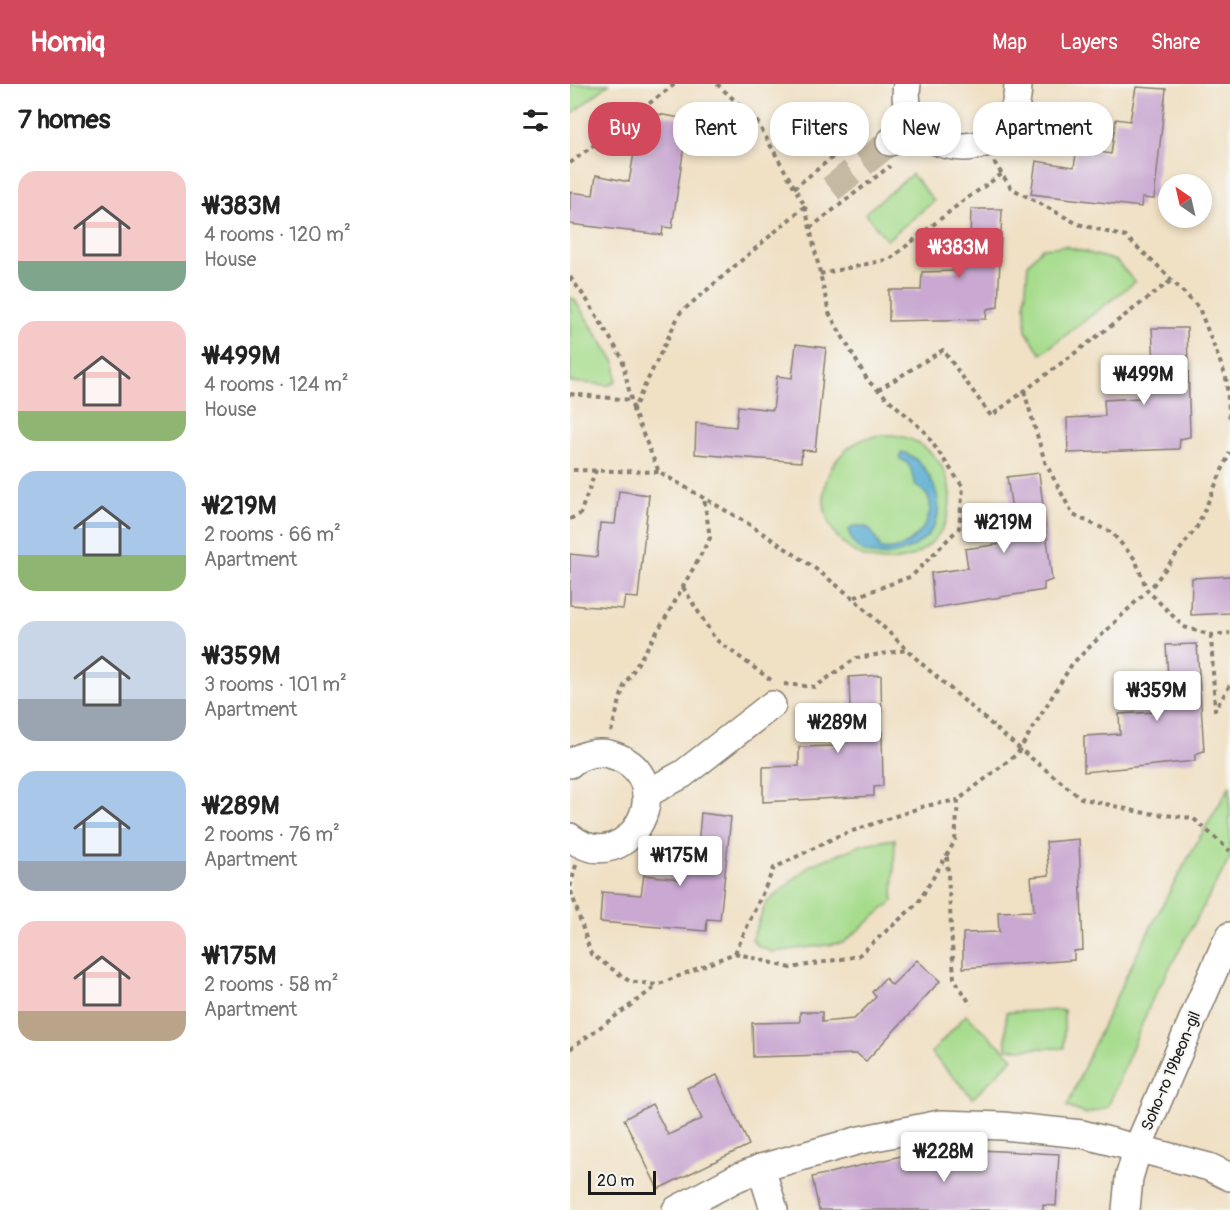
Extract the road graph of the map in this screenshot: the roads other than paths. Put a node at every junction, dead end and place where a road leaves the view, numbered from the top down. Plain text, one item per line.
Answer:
1 (907, 84) edge
2 (1018, 84) edge
3 (908, 102) edge
4 (961, 148) edge
5 (772, 705) dead end
6 (570, 764) edge
7 (646, 794) junction
8 (575, 840) edge
9 (1230, 936) edge
10 (1138, 1147) junction
11 (761, 1168) junction
12 (1230, 1176) edge
13 (676, 1210) edge
14 (774, 1210) edge
15 (1126, 1210) edge

1 - 3 street
2 - 4 street
5 - 7 street
6 - 7 street
7 - 8 street
9 - 10 street, Soho-ro 19beon-gil
10 - 11 street
10 - 12 street
10 - 15 street, Soho-ro 19beon-gil
11 - 13 street
11 - 14 street

